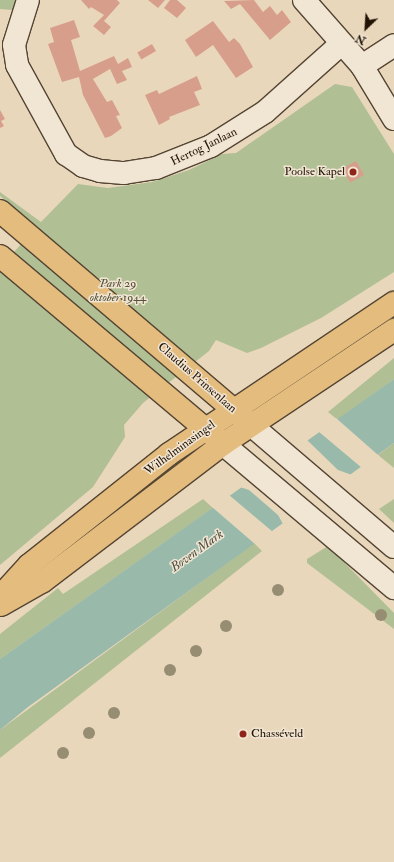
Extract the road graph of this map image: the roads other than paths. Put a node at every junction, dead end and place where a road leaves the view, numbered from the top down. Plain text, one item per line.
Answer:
1 (28, 0) edge
2 (304, 0) edge
3 (341, 44) junction
4 (394, 45) edge
5 (362, 66) junction
6 (394, 119) edge
7 (0, 211) edge
8 (0, 256) edge
9 (394, 303) edge
10 (394, 330) edge
11 (234, 410) junction
12 (251, 425) junction
13 (205, 429) junction
14 (223, 444) junction
15 (394, 547) edge
16 (394, 588) edge
17 (0, 597) edge
18 (0, 606) edge

1 - 3 street, Hertog Janlaan
2 - 3 street
3 - 5 street
4 - 5 street
5 - 6 street
7 - 11 main road, Claudius Prinsenlaan
8 - 13 main road
9 - 11 main road, Wilhelminasingel
10 - 12 main road, Wilhelminasingel
11 - 12 main road, Claudius Prinsenlaan
11 - 13 main road, Wilhelminasingel
12 - 14 main road, Wilhelminasingel
12 - 15 street, Claudius Prinsenlaan
13 - 14 main road
13 - 17 main road, Wilhelminasingel
14 - 16 street
14 - 18 main road, Wilhelminasingel

